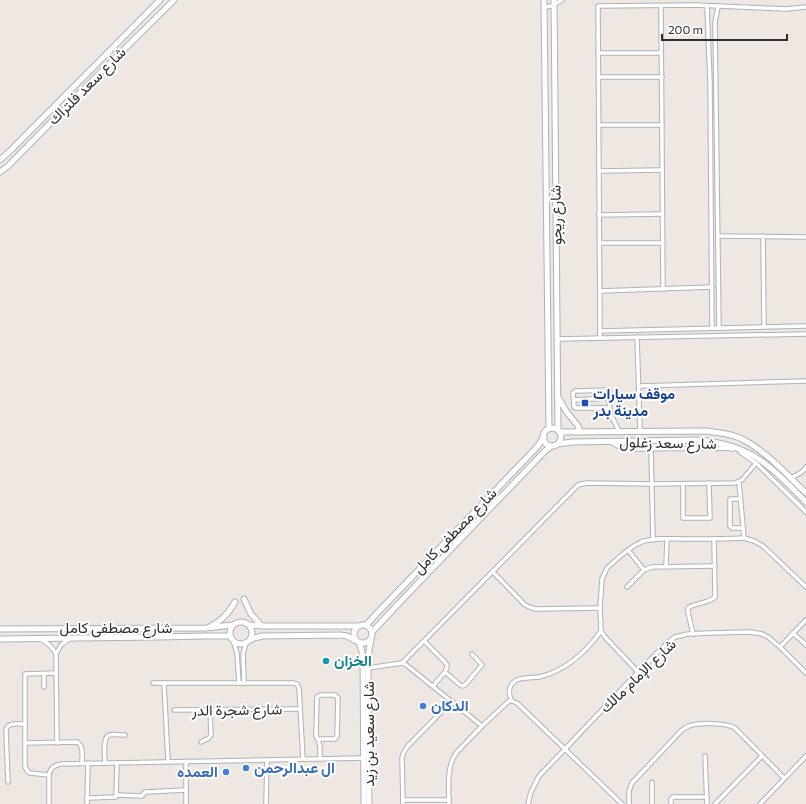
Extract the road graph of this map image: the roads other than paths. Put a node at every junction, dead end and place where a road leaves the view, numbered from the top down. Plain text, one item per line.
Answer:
1 (160, 0) edge
2 (174, 0) edge
3 (544, 0) edge
4 (562, 0) edge
5 (554, 3) edge
6 (661, 6) junction
7 (707, 6) junction
8 (718, 6) junction
9 (544, 7) junction
10 (806, 7) edge
11 (598, 53) junction
12 (661, 53) junction
13 (598, 77) junction
14 (662, 77) junction
15 (74, 86) junction
16 (80, 93) junction
17 (66, 94) junction
18 (73, 100) junction
19 (710, 118) junction
20 (716, 118) junction
21 (599, 125) junction
22 (662, 125) junction
23 (3, 158) edge
24 (13, 161) junction
25 (8, 166) junction
26 (662, 170) junction
27 (599, 171) junction
28 (0, 172) edge
29 (662, 214) junction
30 (599, 215) junction
31 (547, 231) junction
32 (556, 231) junction
33 (718, 236) junction
34 (762, 236) junction
35 (806, 237) edge
36 (663, 243) junction
37 (600, 244) junction
38 (712, 287) junction
39 (663, 288) junction
40 (600, 290) junction
41 (719, 295) junction
42 (712, 296) junction
43 (806, 326) edge
44 (764, 327) junction
45 (712, 328) junction
46 (719, 328) junction
47 (666, 329) junction
48 (600, 331) junction
49 (806, 334) edge
50 (666, 336) junction
51 (637, 337) junction
52 (600, 338) junction
53 (557, 339) junction
54 (806, 381) edge
55 (639, 386) junction
56 (558, 397) junction
57 (609, 398) junction
58 (574, 400) junction
59 (609, 408) junction
60 (558, 412) junction
61 (548, 413) junction
62 (549, 429) junction
63 (558, 431) junction
64 (619, 431) junction
65 (640, 431) junction
66 (580, 432) junction
67 (544, 437) junction
68 (610, 441) junction
69 (555, 445) junction
70 (534, 449) junction
71 (651, 449) junction
72 (540, 456) junction
73 (756, 463) junction
74 (806, 467) edge
75 (791, 478) junction
76 (739, 482) junction
77 (709, 483) junction
78 (652, 484) junction
79 (683, 484) junction
80 (806, 493) edge
81 (740, 499) junction
82 (806, 502) edge
83 (806, 512) edge
84 (743, 528) junction
85 (744, 538) junction
86 (667, 539) junction
87 (714, 539) junction
88 (653, 540) junction
89 (628, 550) junction
90 (666, 566) junction
91 (715, 566) junction
92 (644, 570) junction
93 (493, 572) junction
94 (806, 586) edge
95 (627, 588) dead end
96 (244, 599) dead end
97 (235, 602) dead end
98 (600, 608) junction
99 (806, 620) edge
100 (232, 625) junction
101 (249, 625) junction
102 (366, 625) junction
103 (264, 626) junction
104 (343, 626) junction
105 (359, 626) junction
106 (213, 627) junction
107 (206, 628) junction
108 (0, 630) edge
109 (601, 631) junction
110 (372, 632) junction
111 (793, 633) junction
112 (693, 634) junction
113 (343, 635) junction
114 (213, 636) junction
115 (266, 636) junction
116 (70, 638) junction
117 (232, 638) junction
118 (0, 639) edge
119 (39, 639) junction
120 (371, 640) junction
121 (248, 641) junction
122 (424, 641) junction
123 (357, 642) junction
124 (806, 645) edge
125 (780, 647) junction
126 (366, 653) junction
127 (56, 654) junction
128 (472, 654) dead end
129 (402, 663) junction
130 (368, 668) junction
131 (445, 672) junction
132 (638, 672) junction
133 (806, 673) edge
134 (44, 674) junction
135 (56, 674) junction
136 (154, 683) dead end
137 (164, 683) junction
138 (239, 683) junction
139 (244, 683) junction
140 (433, 686) junction
141 (44, 687) dead end
142 (452, 701) junction
143 (512, 701) junction
144 (300, 709) junction
145 (174, 710) dead end
146 (210, 710) junction
147 (25, 724) junction
148 (482, 726) junction
149 (125, 735) dead end
150 (318, 739) junction
151 (201, 742) dead end
152 (57, 743) junction
153 (25, 744) junction
154 (565, 749) junction
155 (705, 756) dead end
156 (762, 756) junction
157 (806, 756) edge
158 (364, 758) junction
159 (303, 759) junction
160 (320, 759) junction
161 (267, 760) junction
162 (186, 761) junction
163 (168, 762) junction
164 (82, 763) junction
165 (88, 763) junction
166 (105, 763) junction
167 (116, 763) junction
168 (49, 775) junction
169 (784, 778) junction
170 (8, 782) dead end
171 (652, 782) dead end
172 (186, 790) junction
173 (117, 795) junction
174 (707, 797) junction
175 (87, 798) junction
176 (403, 802) edge
177 (449, 802) edge
178 (49, 804) edge
179 (87, 804) edge
180 (186, 804) edge
181 (266, 804) edge
182 (364, 804) edge
183 (369, 804) edge
184 (528, 804) edge
185 (622, 804) edge
186 (629, 804) edge
187 (652, 804) edge
188 (671, 804) edge
189 (707, 804) edge
190 (715, 804) edge
191 (760, 804) edge

1 - 15 street, شارع سعد فلتراك
2 - 16 street, شارع سعد فلتراك
3 - 9 street, شارع ريجو
4 - 5 street
5 - 9 street
5 - 32 street, شارع ريجو
6 - 7 street
6 - 11 street
6 - 12 street
7 - 8 street
7 - 19 street
8 - 10 street
8 - 20 street
9 - 31 street, شارع ريجو
11 - 12 street
11 - 13 street
12 - 14 street
13 - 14 street
13 - 21 street
14 - 22 street
15 - 16 street
15 - 17 street, شارع سعد فلتراك
16 - 18 street, شارع سعد فلتراك
17 - 18 street
17 - 23 street, شارع سعد فلتراك
18 - 24 street, شارع سعد فلتراك
19 - 20 street
19 - 38 street
20 - 33 street
21 - 22 street
21 - 27 street
22 - 26 street
23 - 24 street
23 - 25 street
24 - 25 street, شارع سعد فلتراك
25 - 28 street, شارع سعد فلتراك
26 - 27 street
26 - 29 street
27 - 30 street
29 - 30 street
29 - 36 street
30 - 37 street
31 - 32 street
31 - 61 street, شارع ريجو
32 - 53 street, شارع ريجو
33 - 34 street
33 - 41 street
34 - 35 street
34 - 44 street
36 - 37 street
36 - 39 street
37 - 40 street
38 - 39 street
38 - 42 street
39 - 40 street
40 - 48 street
41 - 42 street
41 - 46 street
42 - 45 street
43 - 44 street
44 - 46 street
45 - 46 street
45 - 47 street
47 - 48 street
47 - 50 street
48 - 52 street
49 - 50 street
50 - 51 street
51 - 52 street
51 - 55 street
52 - 53 street
53 - 56 street, شارع ريجو
54 - 55 street
55 - 65 street
56 - 60 street, شارع ريجو
56 - 66 street
57 - 58 street
57 - 58 street
57 - 59 street
58 - 59 street
59 - 64 street
60 - 61 street
60 - 63 street, شارع ريجو
61 - 62 street, شارع ريجو
62 - 63 street
62 - 67 street
63 - 66 street, شارع سعد زغلول
63 - 69 street
64 - 65 street, شارع سعد زغلول
64 - 66 street, شارع سعد زغلول
65 - 75 street, شارع سعد زغلول
67 - 69 street
67 - 70 street, شارع مصطفى كامل
68 - 69 street, شارع سعد زغلول
68 - 71 street
68 - 82 street, شارع سعد زغلول
69 - 72 street, شارع مصطفى كامل
70 - 72 street
70 - 102 street, شارع مصطفى كامل
71 - 73 street
71 - 78 street
72 - 110 street, شارع مصطفى كامل
73 - 76 street
73 - 83 street
74 - 75 street
75 - 80 street, شارع سعد زغلول
76 - 77 street
76 - 81 street
77 - 79 street
77 - 79 street
78 - 79 street
78 - 88 street
78 - 93 street
81 - 84 street
81 - 84 street
84 - 85 street
85 - 87 street
85 - 94 street
86 - 87 street
86 - 88 street
86 - 90 street
87 - 91 street
88 - 89 street
89 - 92 street
89 - 98 street
90 - 91 street
90 - 92 street
91 - 112 street
92 - 95 street
93 - 98 street
93 - 122 street
96 - 103 street
97 - 107 street
98 - 109 street
99 - 111 street
100 - 101 street
100 - 106 street, شارع مصطفى كامل
100 - 117 street
101 - 103 street
101 - 121 street
102 - 105 street
102 - 110 street
103 - 104 street
103 - 115 street
104 - 105 street
104 - 113 street
105 - 123 street
106 - 107 street, شارع مصطفى كامل
106 - 114 street
107 - 108 street, شارع مصطفى كامل
109 - 132 street
109 - 143 street
110 - 120 street
111 - 124 street
111 - 125 street
112 - 125 street, شارع الإمام مالك
112 - 132 street, شارع الإمام مالك
113 - 115 street
113 - 123 street
114 - 116 street, شارع مصطفى كامل
114 - 117 street, شارع مصطفى كامل
115 - 121 street
116 - 119 street, شارع مصطفى كامل
116 - 127 street
117 - 121 street
117 - 138 street
118 - 119 street, شارع مصطفى كامل
119 - 127 street
120 - 123 street
120 - 126 street, شارع سعيد بن زيد
121 - 139 street
122 - 129 street
122 - 131 street
123 - 126 street, شارع سعيد بن زيد
125 - 133 street, شارع الإمام مالك
126 - 130 street, شارع سعيد بن زيد
126 - 158 street, شارع سعيد بن زيد
127 - 135 street
128 - 131 street
129 - 130 street
129 - 140 street
130 - 183 street, شارع سعيد بن زيد
131 - 140 street
132 - 154 street, شارع الإمام مالك
134 - 135 street
134 - 141 street
134 - 147 street
135 - 152 street
136 - 137 street
137 - 138 street
137 - 163 street
138 - 139 street
139 - 144 street
140 - 142 street
142 - 148 street
142 - 176 street
143 - 148 street
143 - 154 street
144 - 146 street, شارع شجرة الدر
144 - 159 street
145 - 146 street, شارع شجرة الدر
146 - 151 street
147 - 153 street
147 - 170 street
148 - 177 street
149 - 166 street
150 - 150 street
150 - 160 street
152 - 153 street
152 - 164 street
153 - 168 street
154 - 184 street, شارع الإمام مالك
154 - 185 street
155 - 174 street
156 - 169 street
156 - 186 street
156 - 190 street
157 - 169 street
158 - 160 street
158 - 182 street, شارع سعيد بن زيد
159 - 160 street
159 - 161 street
161 - 162 street
161 - 181 street
162 - 163 street
162 - 172 street
163 - 167 street
164 - 165 street
164 - 168 street
165 - 166 street
165 - 175 street
166 - 167 street
167 - 173 street
168 - 178 street
169 - 191 street
171 - 187 street
172 - 173 street
172 - 180 street
173 - 175 street
174 - 188 street
174 - 189 street
175 - 179 street
176 - 177 street

